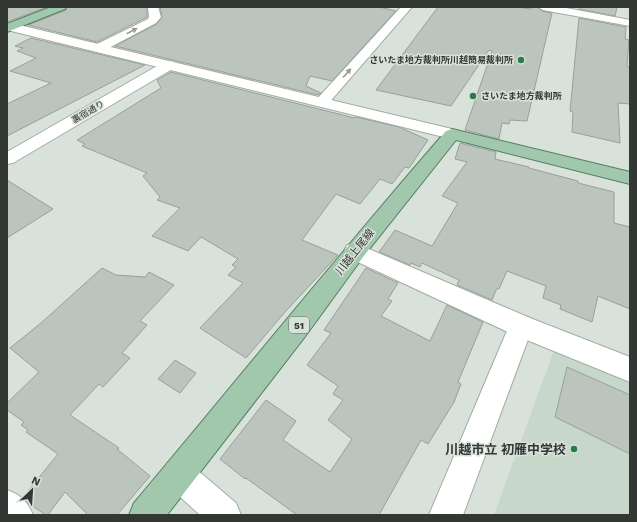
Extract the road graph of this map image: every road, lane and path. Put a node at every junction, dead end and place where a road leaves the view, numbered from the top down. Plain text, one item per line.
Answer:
1 (61, 7) edge
2 (153, 7) edge
3 (389, 7) edge
4 (543, 7) edge
5 (405, 9) edge
6 (630, 23) edge
7 (9, 27) edge
8 (99, 48) junction
9 (169, 65) junction
10 (322, 102) junction
11 (452, 134) junction
12 (7, 159) edge
13 (630, 178) edge
14 (355, 251) junction
15 (520, 326) junction
16 (630, 370) edge
17 (178, 474) junction
18 (7, 506) edge
19 (16, 515) edge
20 (146, 515) edge
21 (224, 515) edge
22 (446, 515) edge

1 - 7 main road
8 -> 2 street
3 - 5 street
4 - 6 street
10 -> 5 street
7 - 8 street
8 - 9 street
9 - 10 street
9 - 12 street, 裏宿通り
10 - 11 street
11 - 13 main road
11 - 14 main road, 川越上尾線 / 51
14 - 15 street
14 - 17 main road, 川越上尾線 / 51
15 - 16 street
15 - 22 street
17 - 20 main road, 川越上尾線 / 51
17 - 21 street
18 - 19 street

